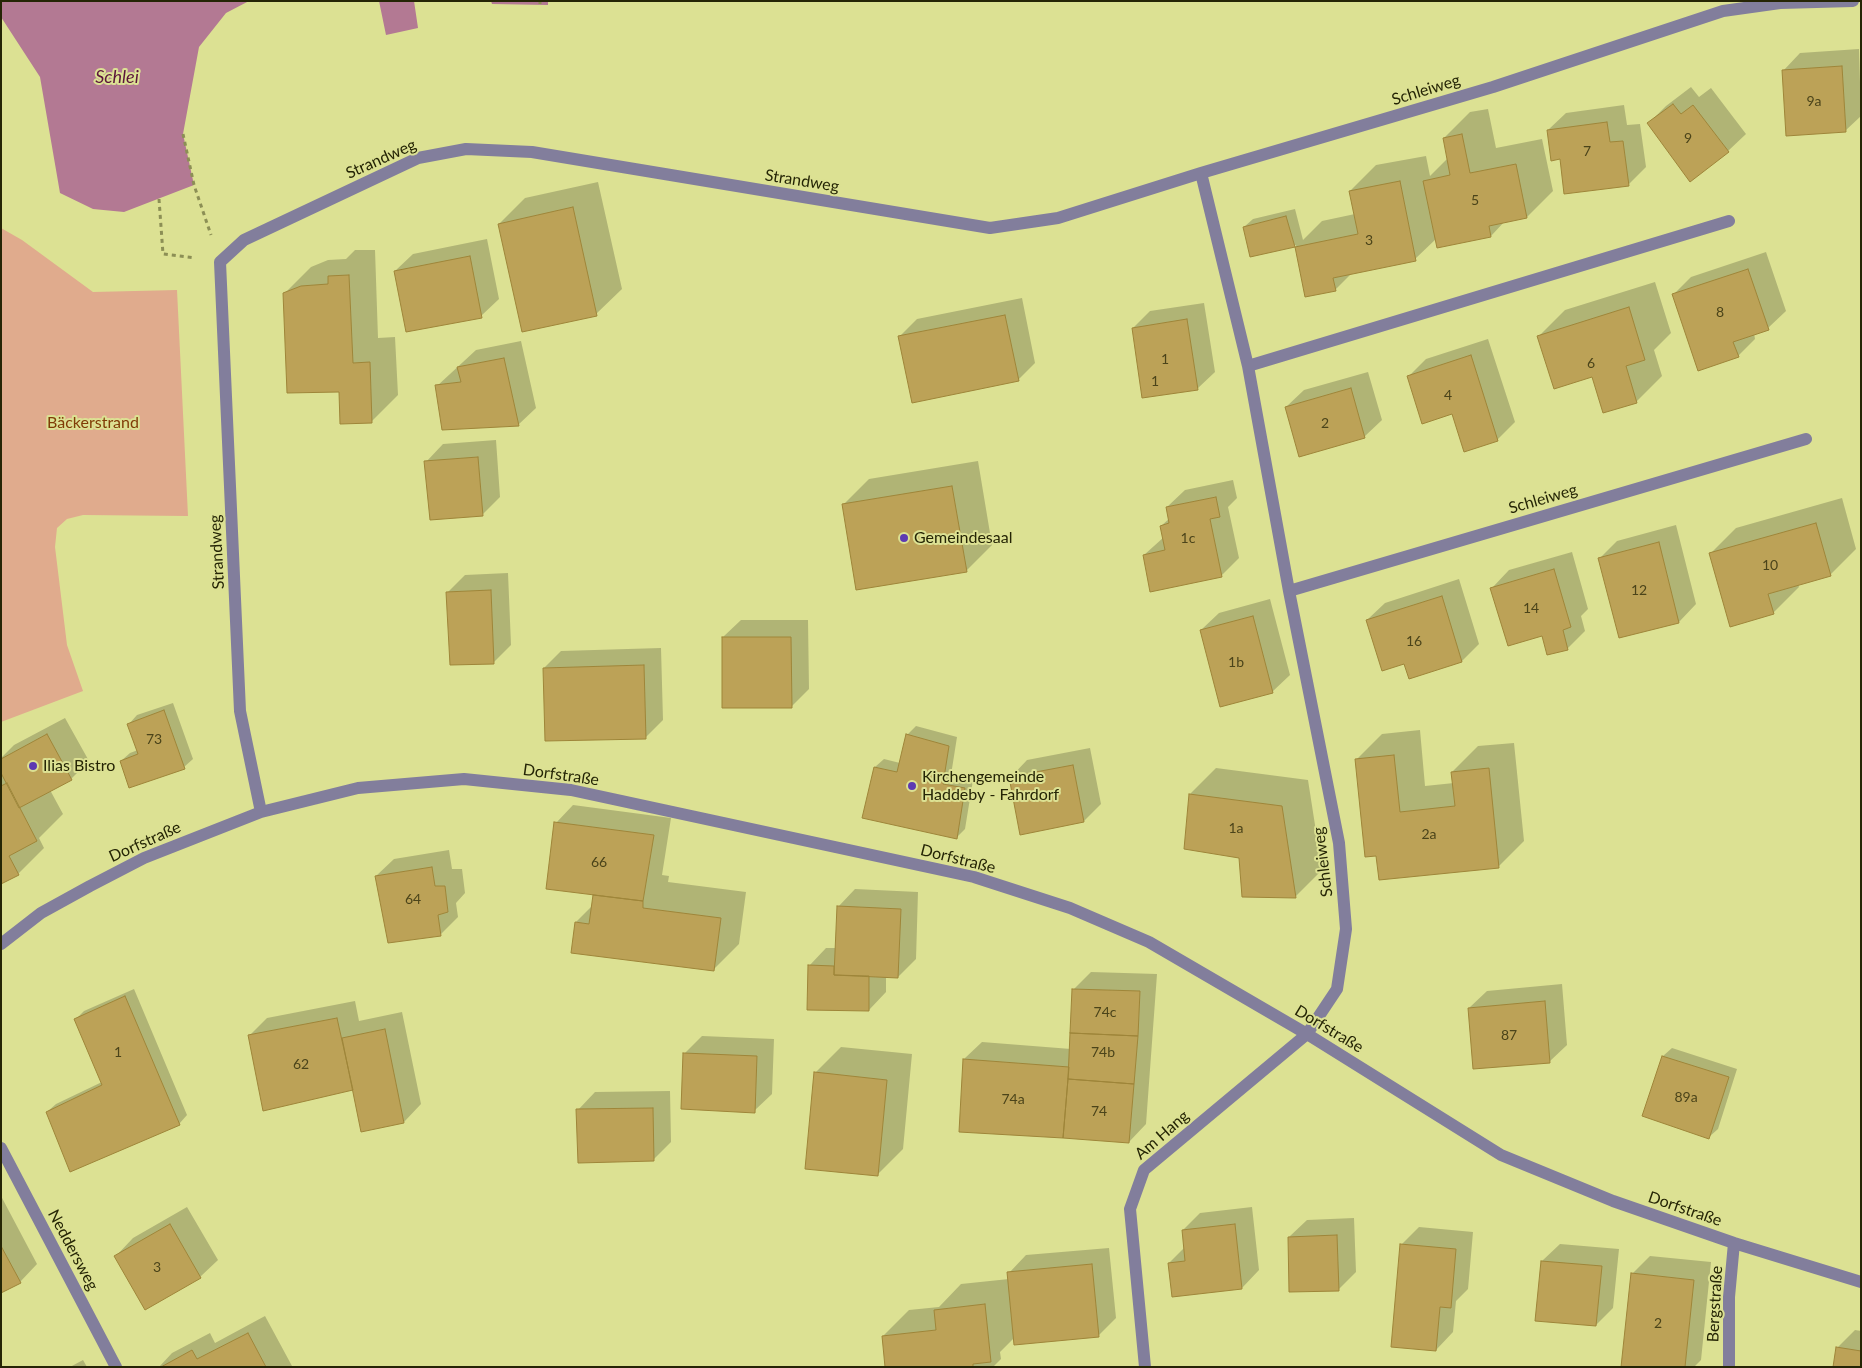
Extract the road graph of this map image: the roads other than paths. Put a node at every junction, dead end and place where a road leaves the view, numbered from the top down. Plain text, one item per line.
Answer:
1 (1853, 1) edge
2 (1201, 173) junction
3 (1729, 221) dead end
4 (1248, 366) junction
5 (1806, 439) dead end
6 (1289, 591) junction
7 (261, 812) junction
8 (1, 944) edge
9 (1307, 1034) junction
10 (1, 1148) edge
11 (1734, 1243) junction
12 (1861, 1282) edge
13 (116, 1367) edge
14 (1145, 1367) edge
15 (1728, 1367) edge

1 - 2 street, Schleiweg
2 - 4 street, Schleiweg
2 - 7 street, Strandweg
3 - 4 street
4 - 6 street, Schleiweg
5 - 6 street, Schleiweg
6 - 9 street, Schleiweg
7 - 8 street, Dorfstraße
7 - 9 street, Dorfstraße
9 - 11 street, Dorfstraße
9 - 14 street, Am Hang
10 - 13 street, Neddersweg
11 - 12 street, Dorfstraße
11 - 15 street, Bergstraße

